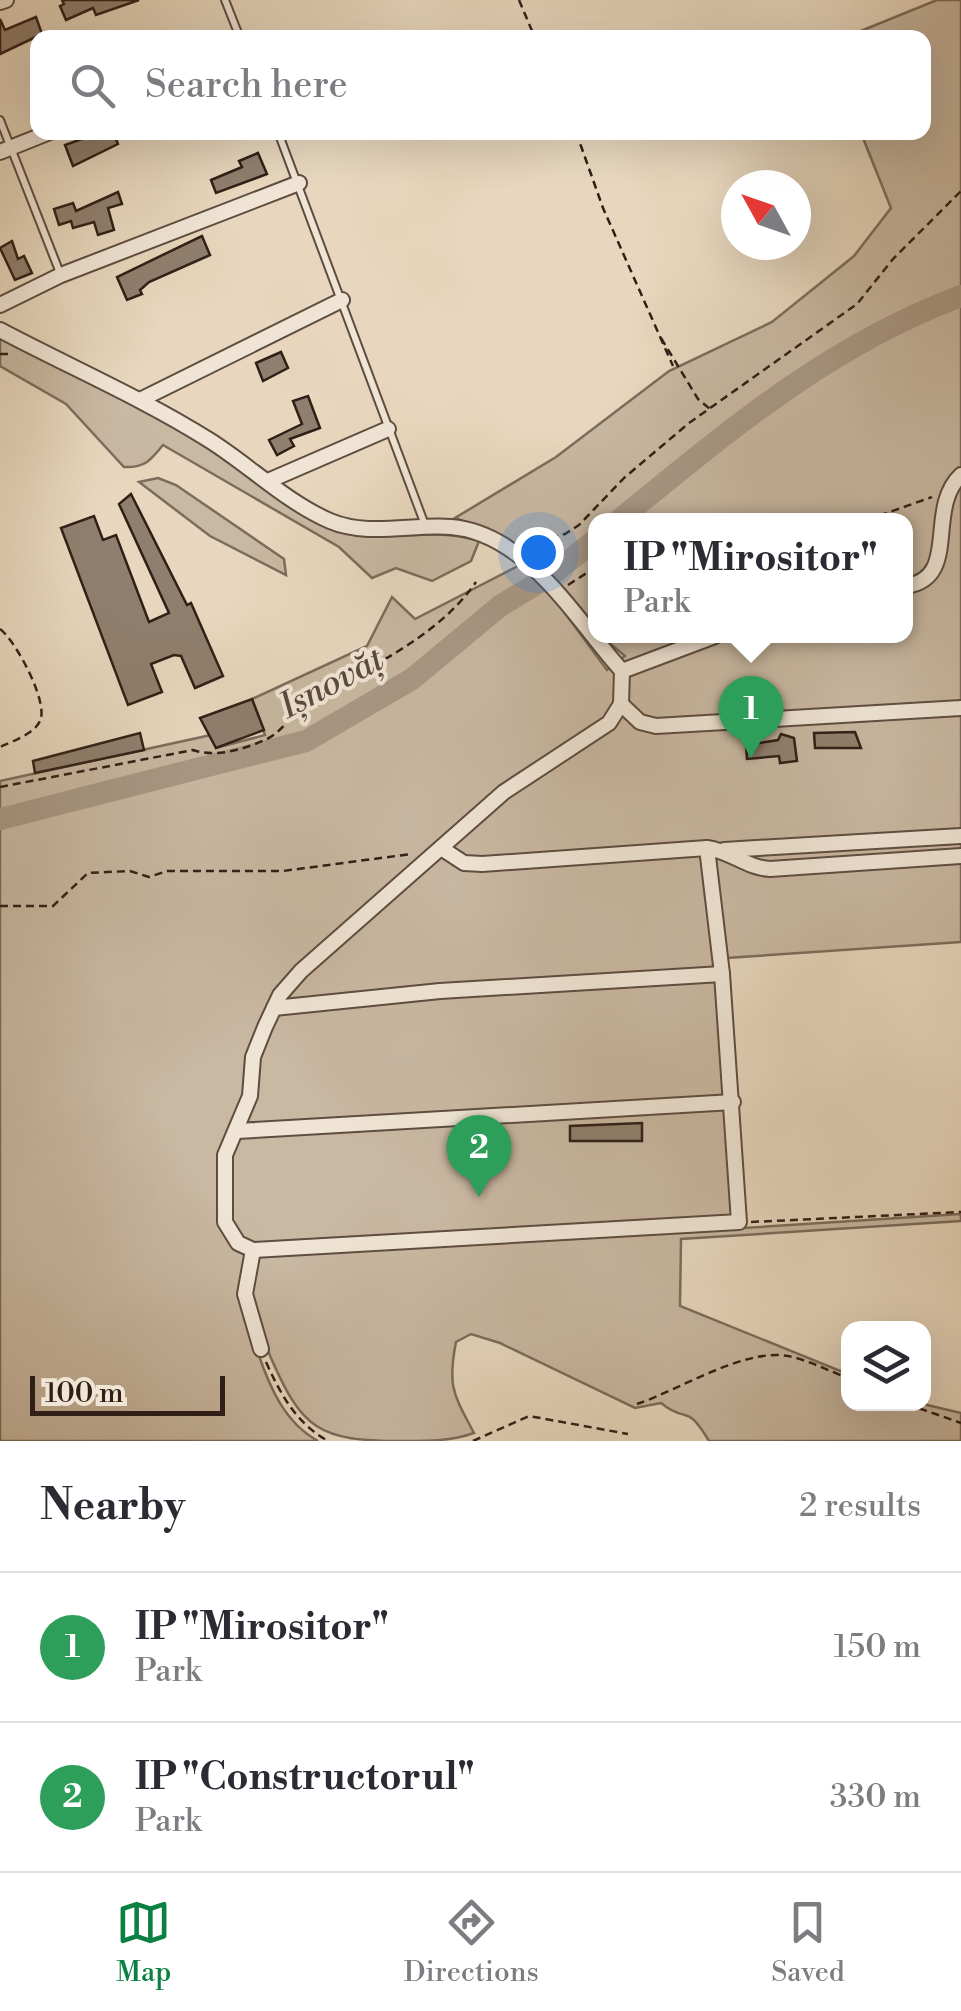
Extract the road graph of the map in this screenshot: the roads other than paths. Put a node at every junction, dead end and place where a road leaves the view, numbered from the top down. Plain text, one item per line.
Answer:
1 (226, 0) edge
2 (237, 30) edge
3 (0, 120) edge
4 (30, 140) edge
5 (281, 140) edge
6 (6, 150) edge
7 (299, 183) junction
8 (61, 275) junction
9 (342, 300) junction
10 (0, 305) edge
11 (0, 330) edge
12 (142, 399) junction
13 (388, 429) junction
14 (961, 475) edge
15 (268, 481) junction
16 (425, 526) junction
17 (913, 584) edge
18 (588, 631) edge
19 (598, 643) edge
20 (696, 643) edge
21 (622, 671) junction
22 (622, 704) junction
23 (961, 708) edge
24 (961, 836) edge
25 (441, 848) junction
26 (715, 849) junction
27 (961, 856) edge
28 (722, 974) junction
29 (274, 1008) junction
30 (733, 1102) junction
31 (238, 1131) junction
32 (254, 1250) junction
33 (261, 1350) road end

1 - 2 lane
3 - 6 lane
4 - 6 street
5 - 7 lane
6 - 8 lane
7 - 8 street
7 - 9 lane
8 - 10 street
9 - 12 street
9 - 13 lane
11 - 12 street
12 - 15 street
13 - 15 street
13 - 16 lane
14 - 17 street
15 - 16 street
16 - 18 street
19 - 21 street
20 - 21 street
21 - 22 street
22 - 23 street
22 - 25 street
24 - 26 street
25 - 26 street
25 - 29 street
26 - 27 street
26 - 28 street
28 - 29 street
28 - 30 street
29 - 31 street
30 - 31 street
30 - 32 street
31 - 32 street
32 - 33 street

